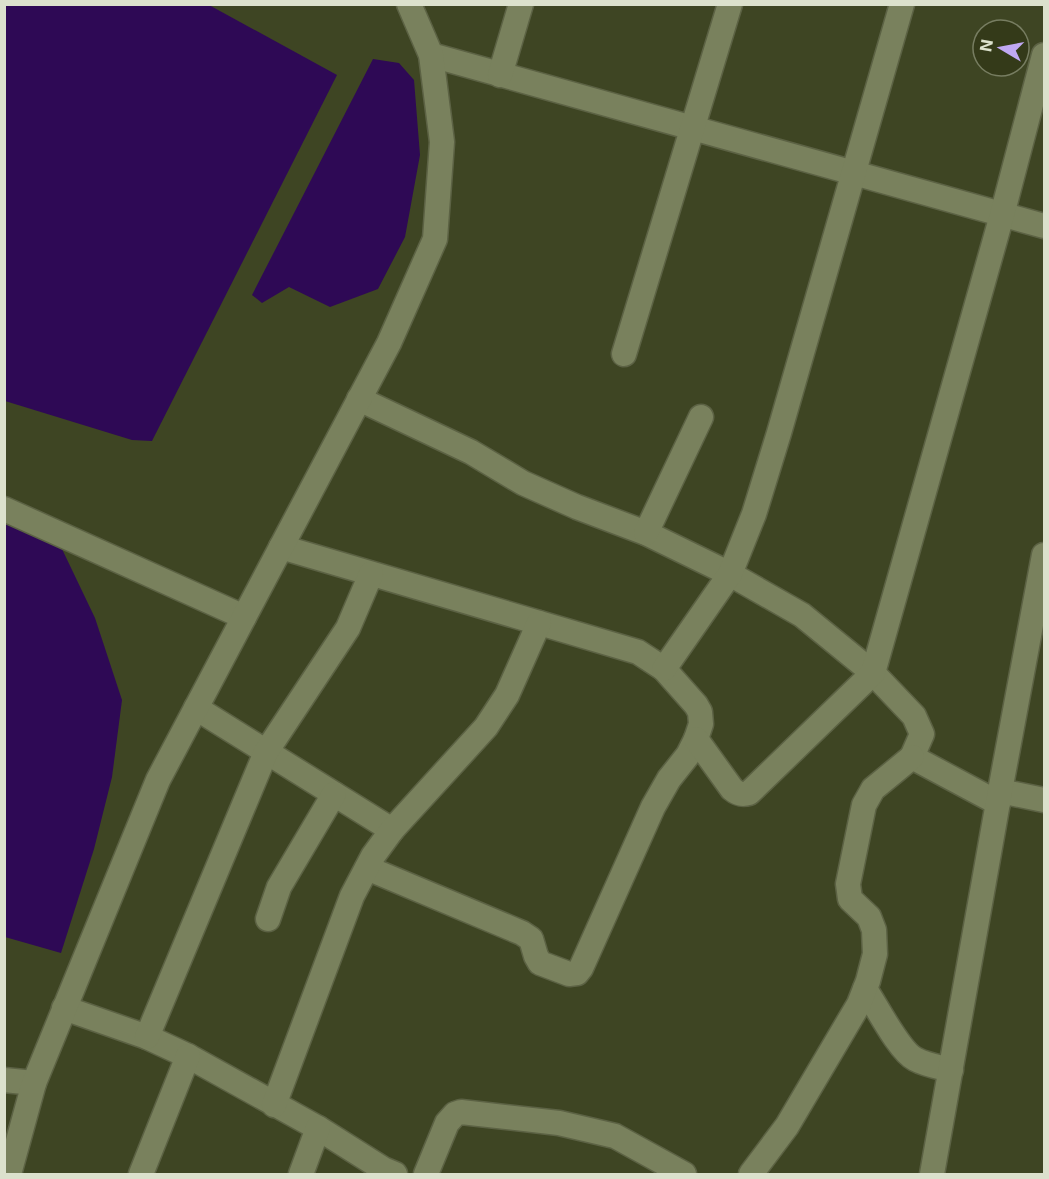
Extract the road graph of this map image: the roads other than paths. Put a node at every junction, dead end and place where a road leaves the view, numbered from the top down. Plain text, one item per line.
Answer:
1 (409, 4) edge
2 (521, 4) edge
3 (730, 4) edge
4 (902, 4) edge
5 (430, 55) junction
6 (1044, 55) edge
7 (500, 75) junction
8 (692, 128) junction
9 (853, 173) junction
10 (1002, 215) junction
11 (1044, 226) edge
12 (624, 354) dead end
13 (359, 399) junction
14 (701, 417) dead end
15 (4, 509) edge
16 (646, 533) junction
17 (281, 547) junction
18 (1044, 555) edge
19 (371, 574) junction
20 (730, 574) junction
21 (244, 617) junction
22 (539, 623) junction
23 (664, 669) junction
24 (873, 673) junction
25 (196, 708) junction
26 (696, 739) junction
27 (266, 752) junction
28 (912, 757) junction
29 (334, 794) junction
30 (999, 797) junction
31 (1044, 800) edge
32 (392, 830) junction
33 (367, 868) junction
34 (268, 919) dead end
35 (865, 989) junction
36 (64, 1008) junction
37 (147, 1037) junction
38 (188, 1056) junction
39 (951, 1070) junction
40 (4, 1080) edge
41 (34, 1083) junction
42 (274, 1105) junction
43 (318, 1128) junction
44 (9, 1174) edge
45 (141, 1174) edge
46 (301, 1174) edge
47 (395, 1174) edge
48 (426, 1174) edge
49 (684, 1174) edge
50 (752, 1174) edge
51 (932, 1174) edge

1 - 5 street
2 - 7 street
3 - 8 street
4 - 9 street
5 - 7 street
5 - 13 street
6 - 10 street
7 - 8 street
8 - 9 street
8 - 12 street
9 - 10 street
9 - 20 street
10 - 11 street
10 - 24 street
13 - 16 street
13 - 17 street
14 - 16 street
15 - 21 street
16 - 20 street
17 - 19 street
17 - 21 street
18 - 30 street
19 - 22 street
19 - 27 street
20 - 23 street
20 - 24 street
21 - 25 street
22 - 23 street
22 - 32 street
23 - 26 street
24 - 26 street
24 - 28 street
25 - 27 street
25 - 36 street
26 - 33 street
27 - 29 street
27 - 37 street
28 - 30 street
28 - 35 street
29 - 32 street
29 - 34 street
30 - 31 street
30 - 39 street
32 - 33 street
33 - 42 street
35 - 39 street
35 - 50 street
36 - 37 street
36 - 41 street
37 - 38 street
38 - 42 street
38 - 45 street
39 - 51 street
40 - 41 street
41 - 44 street
42 - 43 street
43 - 46 street
43 - 47 street
48 - 49 street

